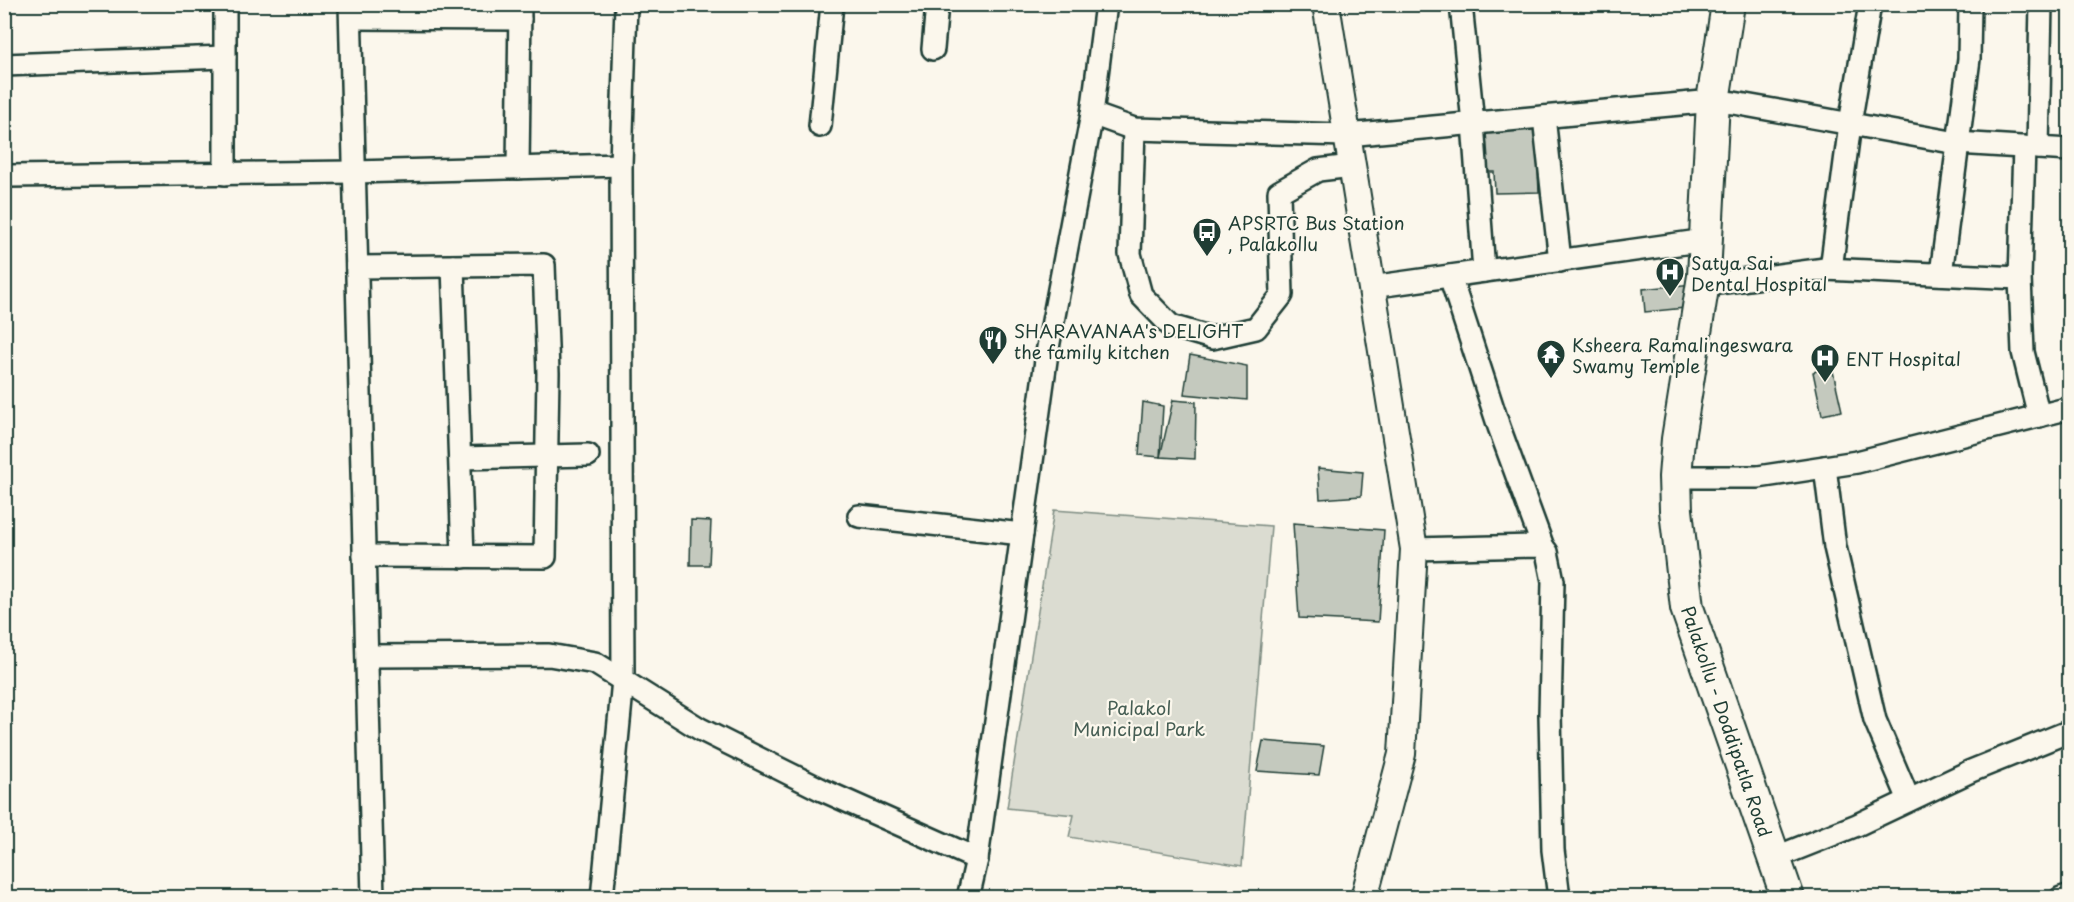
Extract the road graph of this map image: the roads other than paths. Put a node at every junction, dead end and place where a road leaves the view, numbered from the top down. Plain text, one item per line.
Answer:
1 (225, 4) edge
2 (626, 4) edge
3 (832, 4) edge
4 (937, 4) edge
5 (1106, 4) edge
6 (1326, 4) edge
7 (1461, 4) edge
8 (1728, 4) edge
9 (1870, 4) edge
10 (1970, 4) edge
11 (2041, 4) edge
12 (350, 11) edge
13 (520, 12) edge
14 (933, 49) dead end
15 (225, 57) junction
16 (4, 65) edge
17 (1713, 101) junction
18 (1092, 114) junction
19 (1544, 117) junction
20 (1473, 123) junction
21 (1850, 124) junction
22 (820, 126) dead end
23 (1134, 129) junction
24 (1347, 135) junction
25 (1957, 143) junction
26 (2031, 147) junction
27 (2070, 150) edge
28 (621, 165) junction
29 (1352, 166) junction
30 (518, 168) junction
31 (354, 172) junction
32 (225, 174) junction
33 (8, 176) dead end
34 (1706, 240) junction
35 (1560, 261) junction
36 (453, 266) junction
37 (357, 267) junction
38 (1831, 269) junction
39 (1484, 271) junction
40 (1941, 274) junction
41 (1450, 276) junction
42 (2020, 278) junction
43 (1703, 285) junction
44 (1371, 287) junction
45 (2070, 408) edge
46 (2039, 416) junction
47 (588, 455) dead end
48 (547, 456) junction
49 (460, 458) junction
50 (1825, 467) junction
51 (1674, 477) junction
52 (859, 516) dead end
53 (1022, 534) junction
54 (1543, 547) junction
55 (1414, 549) junction
56 (364, 556) junction
57 (463, 557) junction
58 (367, 656) junction
59 (623, 680) junction
60 (2070, 731) edge
61 (1909, 800) junction
62 (1774, 858) junction
63 (977, 859) junction
64 (2070, 895) edge
65 (373, 897) edge
66 (602, 897) edge
67 (968, 897) edge
68 (1364, 897) edge
69 (1559, 897) edge
70 (1788, 897) edge
71 (2061, 897) edge

1 - 15 street
2 - 28 street
3 - 22 street
4 - 14 street
5 - 18 street
6 - 24 street
7 - 20 street
8 - 17 main road, Palakollu - Doddipatla Road
9 - 21 street
10 - 25 street
11 - 26 street
12 - 13 street
12 - 31 street
13 - 30 street
15 - 16 street
15 - 32 street
17 - 19 street
17 - 21 street
17 - 34 main road, Palakollu - Doddipatla Road
18 - 23 street
18 - 53 street
19 - 20 street
19 - 35 street
20 - 24 street
20 - 39 street
21 - 25 street
21 - 38 street
23 - 24 street
23 - 29 street
24 - 29 street
25 - 26 street
25 - 40 street
26 - 27 street
26 - 42 street
28 - 30 street
28 - 59 street
29 - 44 street
30 - 31 street
31 - 32 street
31 - 37 street
32 - 33 street
34 - 35 street
34 - 43 main road, Palakollu - Doddipatla Road
35 - 39 street
36 - 37 street
36 - 48 street
36 - 49 street
37 - 56 street
38 - 40 street
38 - 43 street
39 - 41 street
40 - 42 street
41 - 44 street
41 - 54 street
42 - 46 street
43 - 51 main road, Palakollu - Doddipatla Road
44 - 55 street
45 - 46 street
46 - 50 street
47 - 48 street
48 - 49 street
48 - 57 street
49 - 57 street
50 - 51 street
50 - 61 street
51 - 62 main road, Palakollu - Doddipatla Road
52 - 53 street
53 - 63 street
54 - 55 street
54 - 69 street
55 - 68 street
56 - 57 street
56 - 58 street
58 - 59 street
58 - 65 street
59 - 63 street
59 - 66 street
60 - 61 street
61 - 62 street
62 - 70 main road, Palakollu - Doddipatla Road
63 - 67 street
64 - 71 street

